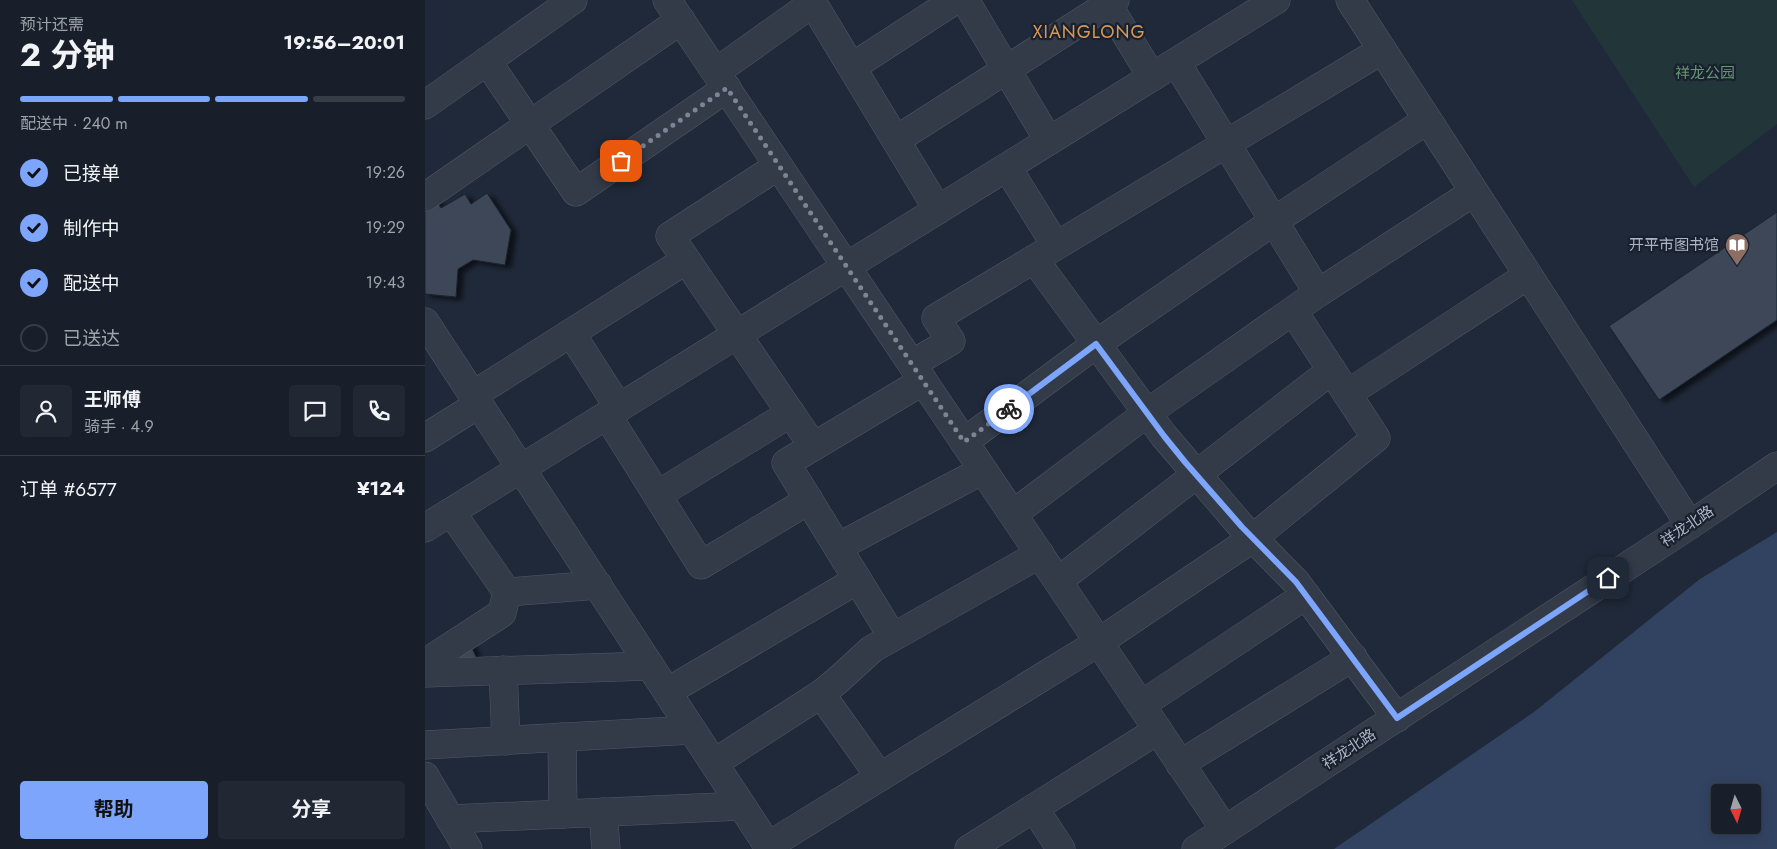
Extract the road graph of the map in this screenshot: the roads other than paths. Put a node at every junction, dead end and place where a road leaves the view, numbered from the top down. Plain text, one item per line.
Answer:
1 (573, 0) edge
2 (955, 0) edge
3 (965, 0) edge
4 (1276, 0) edge
5 (1349, 0) edge
6 (812, 1) edge
7 (1112, 2) edge
8 (672, 6) edge
9 (1382, 50) junction
10 (487, 61) junction
11 (1176, 62) junction
12 (852, 67) junction
13 (1007, 69) junction
14 (1152, 77) junction
15 (721, 80) junction
16 (425, 105) edge
17 (1427, 120) junction
18 (530, 124) junction
19 (896, 140) junction
20 (1049, 141) junction
21 (1226, 144) junction
22 (778, 166) junction
23 (1007, 167) junction
24 (1474, 192) junction
25 (425, 198) edge
26 (938, 210) junction
27 (1274, 221) junction
28 (1045, 252) junction
29 (687, 260) junction
30 (846, 267) junction
31 (1528, 275) junction
32 (1317, 293) junction
33 (1293, 311) junction
34 (571, 333) junction
35 (737, 334) junction
36 (429, 335) edge
37 (1096, 344) junction
38 (1332, 370) junction
39 (917, 373) junction
40 (1347, 394) junction
41 (476, 400) junction
42 (613, 411) junction
43 (791, 413) junction
44 (1147, 413) junction
45 (425, 438) edge
46 (964, 442) junction
47 (813, 446) junction
48 (1777, 466) edge
49 (521, 468) junction
50 (983, 470) junction
51 (1196, 474) junction
52 (657, 495) junction
53 (809, 500) junction
54 (451, 512) junction
55 (1013, 514) junction
56 (1690, 525) junction
57 (425, 528) edge
58 (1253, 538) junction
59 (838, 547) junction
60 (1040, 554) junction
61 (857, 580) junction
62 (1058, 581) junction
63 (597, 585) junction
64 (507, 592) junction
65 (1306, 595) junction
66 (477, 629) junction
67 (892, 636) junction
68 (1099, 642) junction
69 (1353, 657) junction
70 (425, 662) edge
71 (650, 666) junction
72 (498, 671) junction
73 (425, 673) edge
74 (667, 692) junction
75 (821, 694) junction
76 (1141, 705) junction
77 (1397, 718) junction
78 (692, 730) junction
79 (1158, 730) junction
80 (562, 737) junction
81 (506, 741) junction
82 (425, 745) edge
83 (714, 763) junction
84 (1181, 764) junction
85 (425, 776) edge
86 (880, 777) junction
87 (742, 806) junction
88 (1034, 808) junction
89 (439, 810) edge
90 (603, 812) junction
91 (563, 814) junction
92 (1225, 830) junction
93 (769, 848) edge
94 (468, 849) edge
95 (606, 849) edge
96 (969, 849) edge
97 (1061, 849) edge
98 (1196, 849) edge

1 - 10 street
2 - 12 street
3 - 13 street
4 - 11 street
5 - 9 street
6 - 12 street
6 - 15 street
7 - 13 street
7 - 14 street
8 - 15 street
8 - 18 street
9 - 17 street
9 - 21 street
10 - 16 street
10 - 18 street
11 - 14 street
11 - 21 street
12 - 19 street
13 - 19 street
13 - 20 street
14 - 20 street
15 - 18 street
15 - 22 street
17 - 24 street
17 - 27 street
18 - 25 street
19 - 26 street
20 - 23 street
21 - 27 street
21 - 28 street
22 - 29 street
22 - 30 street
23 - 26 street
23 - 28 street
24 - 31 street
24 - 32 street
26 - 30 street
27 - 32 street
27 - 37 street
28 - 37 street
28 - 39 street
29 - 34 street
29 - 35 street
30 - 35 street
30 - 39 street
31 - 40 street
31 - 56 street
32 - 33 street
33 - 38 street
33 - 44 street
34 - 41 street
34 - 42 street
35 - 42 street
35 - 43 street
36 - 41 street
37 - 44 street
37 - 46 street
38 - 40 street
38 - 51 street
39 - 46 street
39 - 47 street
40 - 58 street
41 - 45 street
41 - 49 street
42 - 49 street
42 - 52 street
43 - 47 street
43 - 52 street
44 - 51 street
44 - 55 street
46 - 50 street
47 - 53 street
48 - 56 street, 祥龙北路
49 - 54 street
49 - 63 street
50 - 55 street
50 - 59 street
51 - 58 street
51 - 62 street
52 - 53 street
53 - 59 street
54 - 57 street
54 - 64 street
55 - 60 street
56 - 77 street, 祥龙北路
58 - 65 street
58 - 68 street
59 - 61 street
60 - 62 street
60 - 67 street
61 - 67 street
61 - 74 street
62 - 68 street
63 - 64 street
63 - 71 street
64 - 66 street
65 - 69 street
65 - 76 street
66 - 70 street
66 - 72 street
67 - 75 street
68 - 76 street
68 - 86 street
69 - 77 street
69 - 84 street
71 - 72 street
71 - 74 street
72 - 73 street
72 - 81 street
74 - 78 street
75 - 83 street
75 - 86 street
76 - 79 street
77 - 92 street, 祥龙北路
78 - 80 street
78 - 83 street
79 - 84 street
79 - 88 street
80 - 81 street
80 - 91 street
81 - 82 street
83 - 87 street
84 - 92 street
85 - 89 street
86 - 93 street
87 - 90 street
87 - 93 street
88 - 96 street
88 - 97 street
89 - 91 street
89 - 94 street
90 - 91 street
90 - 95 street
92 - 98 street, 祥龙北路

